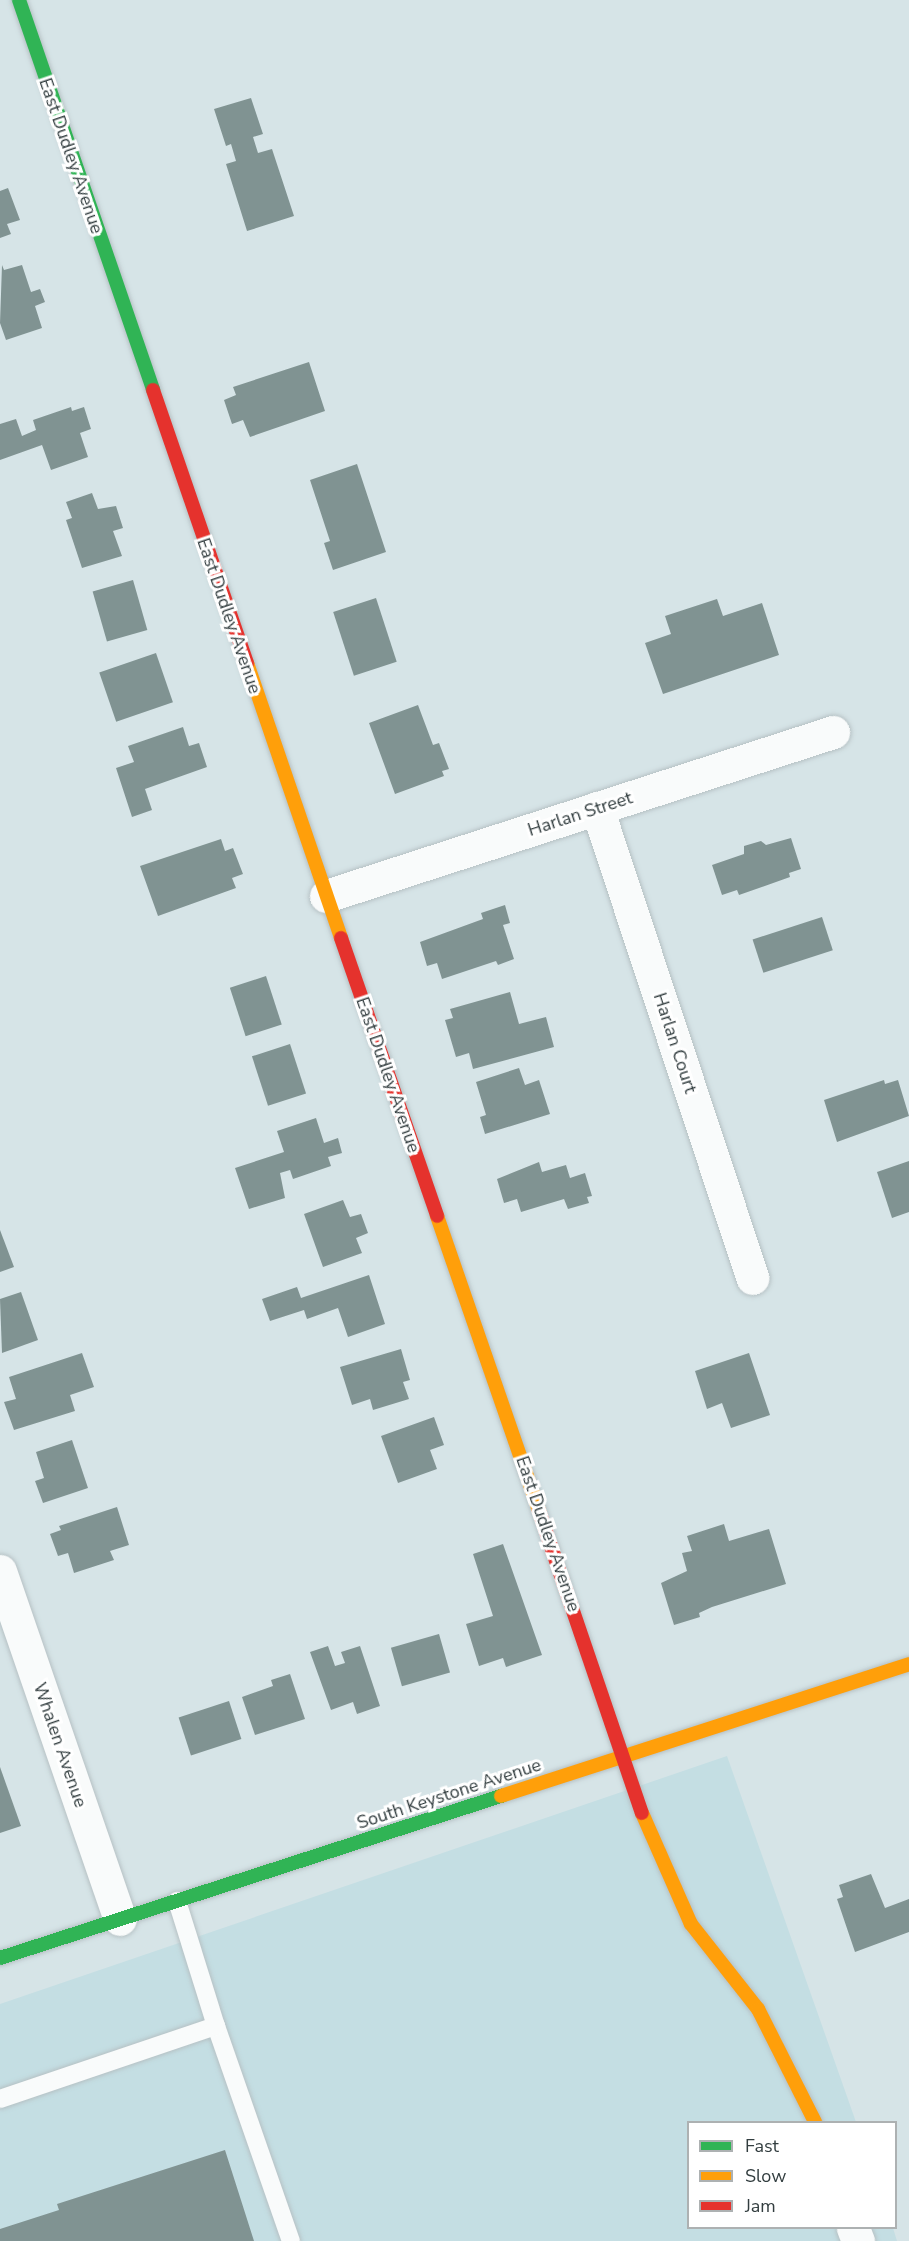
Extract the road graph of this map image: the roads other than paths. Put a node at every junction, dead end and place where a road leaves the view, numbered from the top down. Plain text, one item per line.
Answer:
1 (19, 0) edge
2 (833, 732) dead end
3 (597, 808) junction
4 (326, 896) junction
5 (752, 1278) dead end
6 (0, 1571) edge
7 (909, 1664) edge
8 (625, 1755) junction
9 (177, 1901) junction
10 (120, 1919) junction
11 (0, 1958) edge
12 (216, 2026) junction
13 (0, 2098) edge
14 (814, 2121) edge
15 (291, 2241) edge

1 - 4 street, East Dudley Avenue
2 - 3 street, Harlan Street
3 - 4 street, Harlan Street
3 - 5 street, Harlan Court
4 - 8 street, East Dudley Avenue
6 - 10 street, Whalen Avenue
7 - 8 street, South Keystone Avenue
8 - 9 street, South Keystone Avenue
8 - 14 street, East Dudley Avenue
9 - 10 street, South Keystone Avenue
9 - 12 lane
10 - 11 street, South Keystone Avenue
12 - 13 lane
12 - 15 lane

